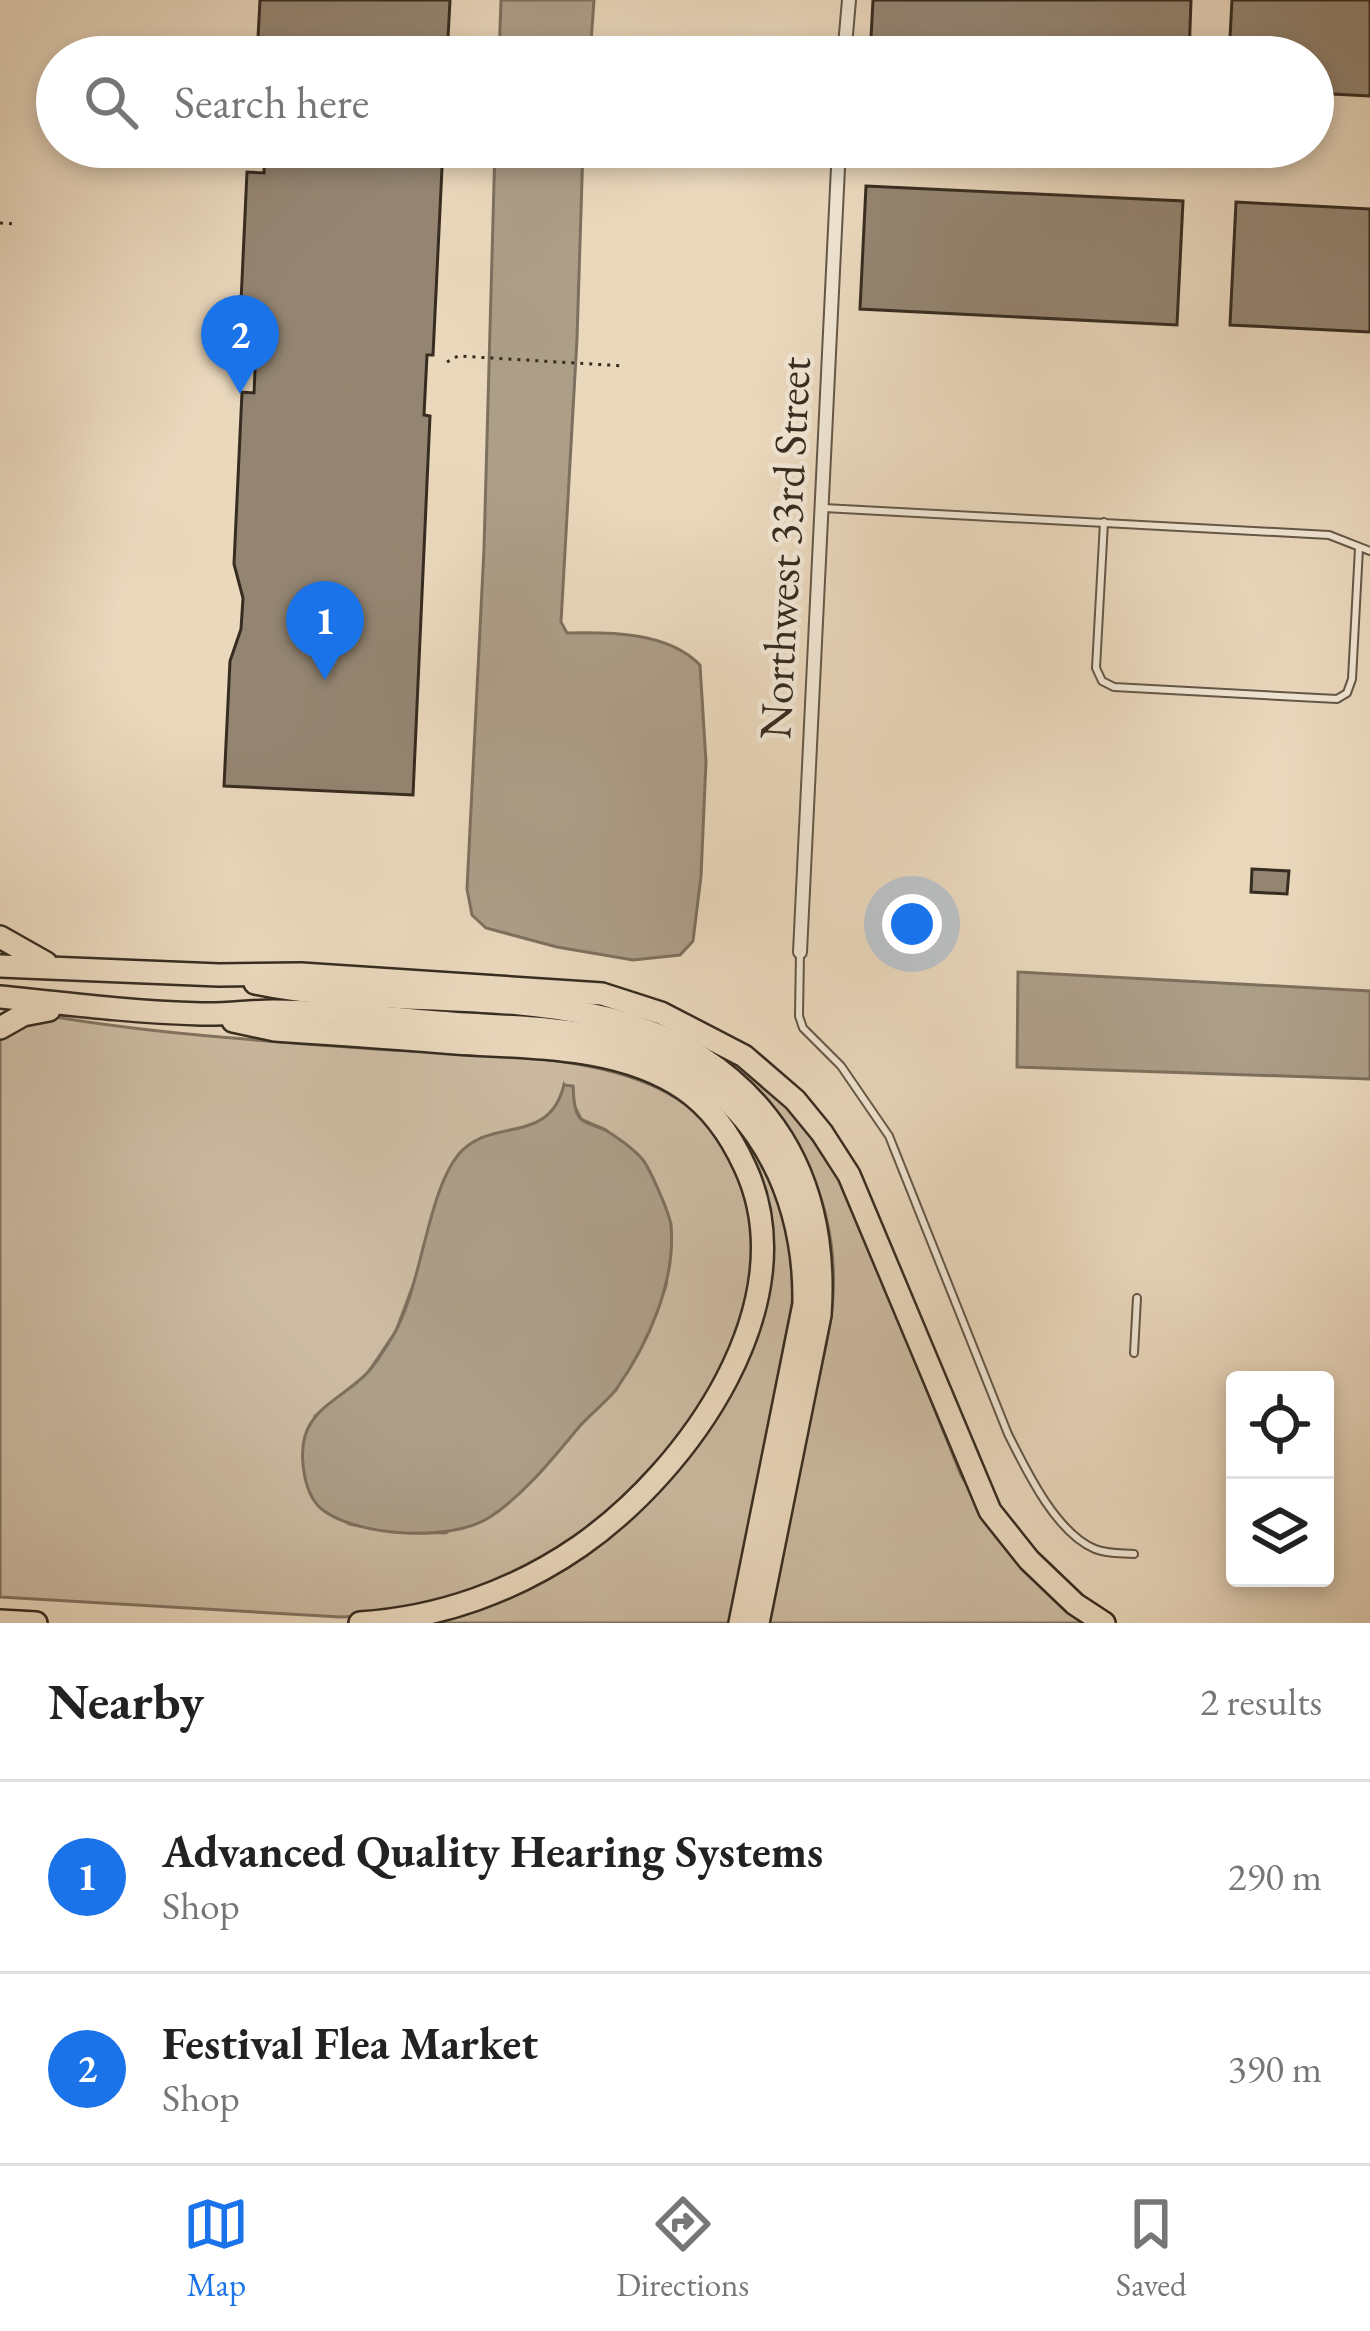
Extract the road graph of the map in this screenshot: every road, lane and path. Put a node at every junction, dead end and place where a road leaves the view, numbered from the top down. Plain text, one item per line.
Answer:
1 (849, 0) edge
2 (846, 36) edge
3 (838, 168) edge
4 (0, 224) edge
5 (17, 224) dead end
6 (447, 362) dead end
7 (625, 366) dead end
8 (820, 508) junction
9 (1104, 522) junction
10 (1359, 548) junction
11 (1370, 550) edge
12 (1370, 634) edge
13 (1355, 637) junction
14 (0, 937) edge
15 (800, 952) joint
16 (0, 966) edge
17 (52, 966) junction
18 (219, 975) junction
19 (0, 997) edge
20 (75, 1005) junction
21 (204, 1015) junction
22 (0, 1028) edge
23 (1137, 1298) dead end
24 (1134, 1353) dead end
25 (1134, 1554) dead end
26 (751, 1614) edge
27 (0, 1621) edge
28 (36, 1623) edge
29 (360, 1623) edge
30 (1104, 1623) edge

1 - 2 street
3 - 8 street, Northwest 33rd Street
4 - 5 path
6 - 7 path
8 - 9 lane
8 - 15 street, Northwest 33rd Street
9 - 10 lane
9 - 13 lane
10 - 11 lane
10 - 13 lane
12 - 13 lane
14 - 17 highway
15 - 25 lane
16 - 17 highway
17 - 18 highway
18 - 26 highway
18 - 30 highway
19 - 20 highway
20 - 21 highway
20 - 22 highway
21 - 26 highway
21 - 29 highway
23 - 24 lane
27 - 28 highway

